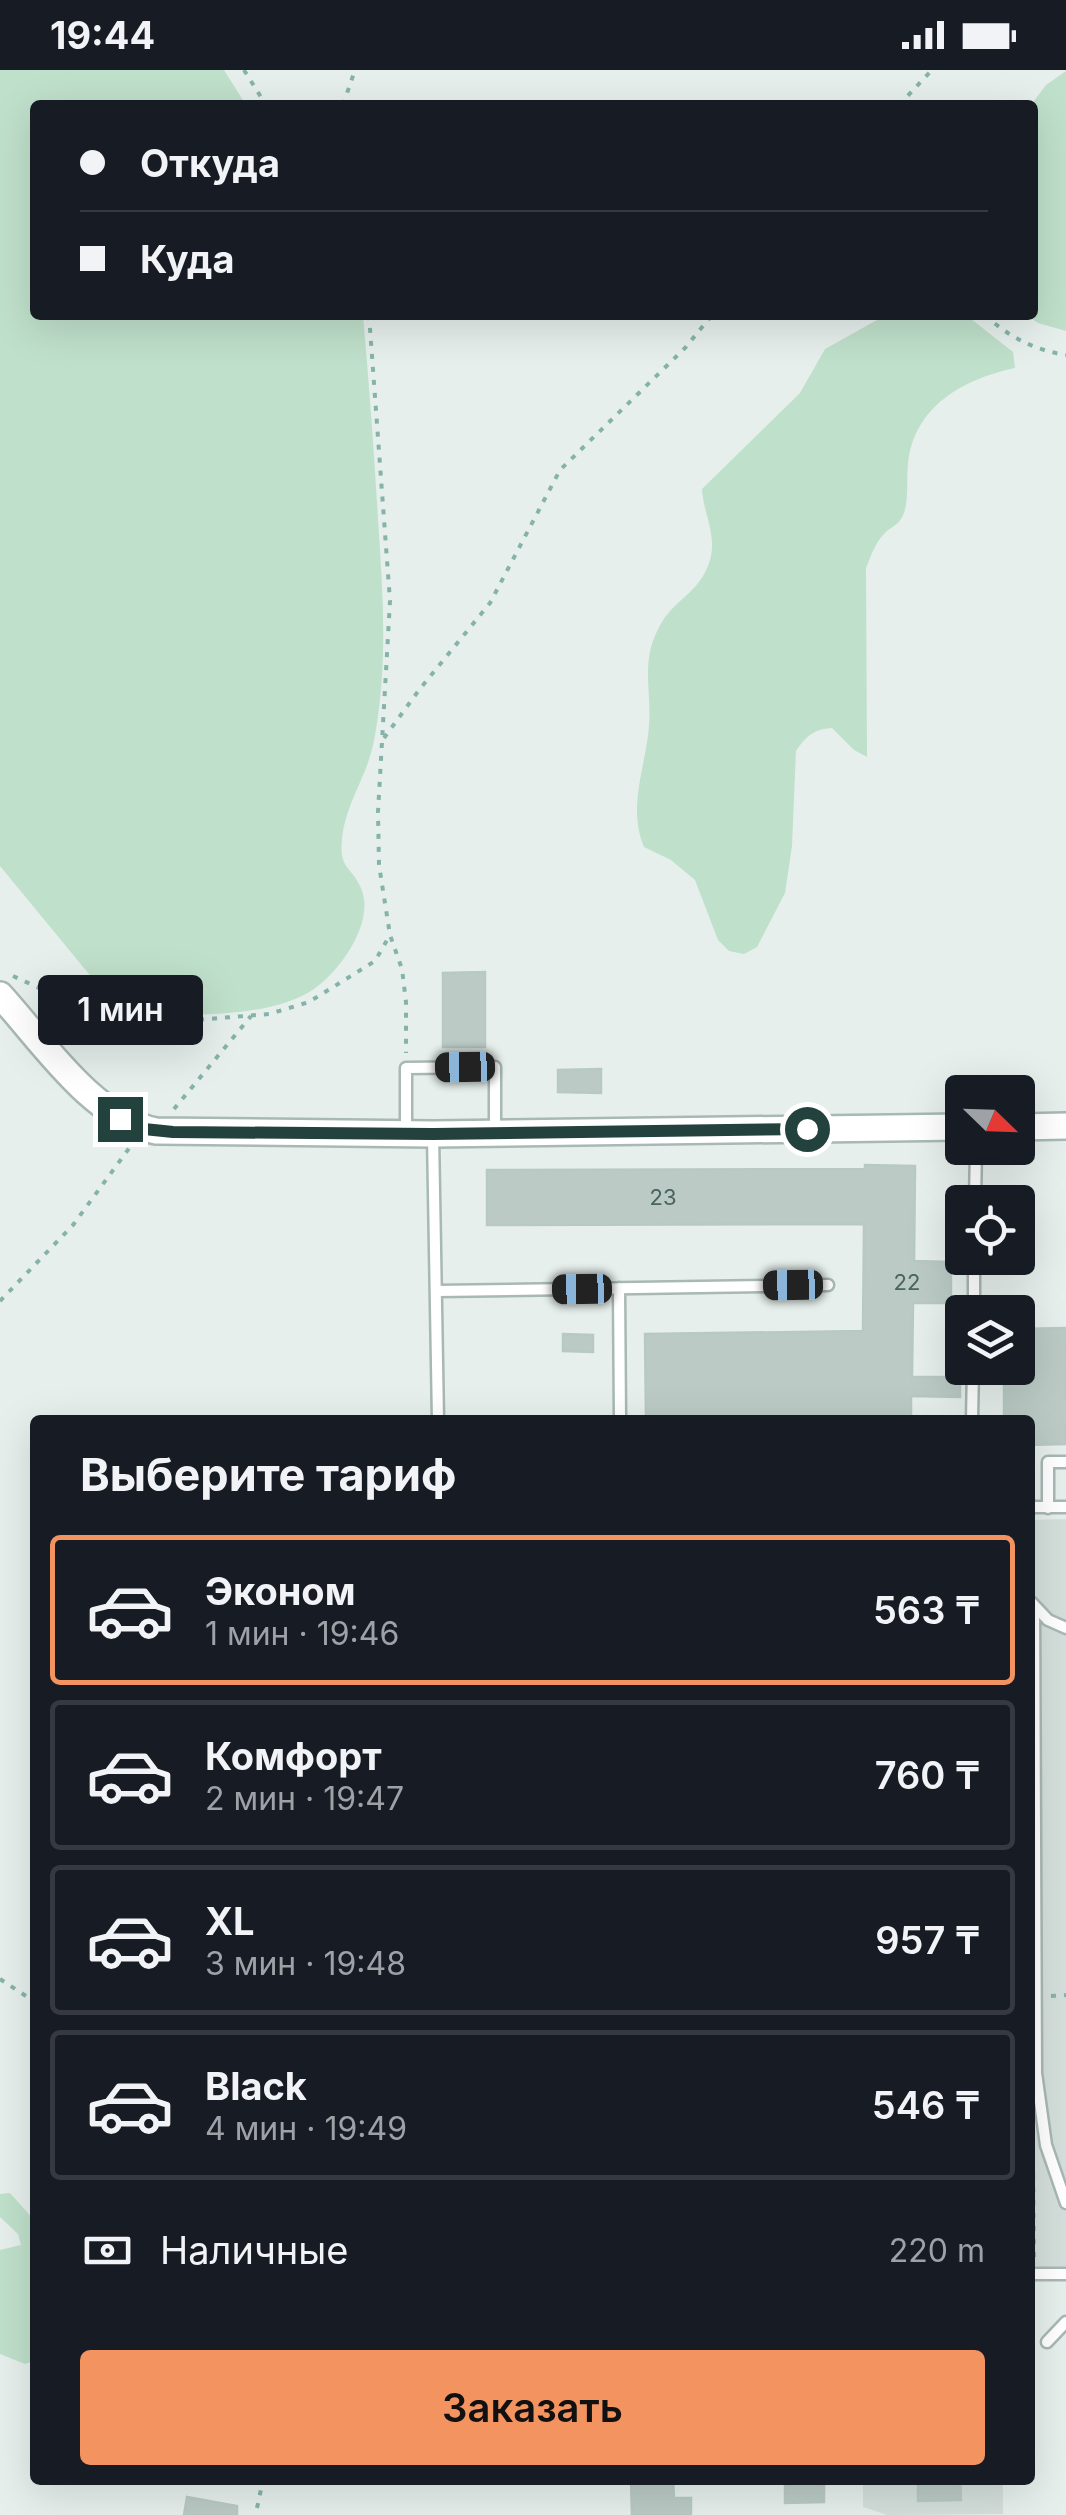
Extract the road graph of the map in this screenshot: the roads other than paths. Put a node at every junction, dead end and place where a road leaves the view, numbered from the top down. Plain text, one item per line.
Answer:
1 (0, 995) edge
2 (1035, 1126) edge
3 (1066, 1126) edge
4 (945, 1127) edge
5 (495, 1133) junction
6 (406, 1134) junction
7 (433, 1134) junction
8 (828, 1284) dead end
9 (619, 1288) junction
10 (436, 1291) junction
11 (973, 1385) edge
12 (438, 1415) edge
13 (620, 1415) edge
14 (972, 1415) edge
15 (1066, 1462) edge
16 (1066, 1507) edge
17 (1035, 1508) edge
18 (1048, 1508) junction
19 (1035, 1606) edge
20 (1066, 1628) edge
21 (1035, 1956) edge
22 (1066, 2203) edge
23 (1035, 2274) edge
24 (1066, 2274) edge
25 (1066, 2322) edge
26 (1047, 2342) dead end

1 - 6 street
2 - 3 street
4 - 5 street
5 - 6 lane
5 - 7 street
6 - 7 street
7 - 10 lane
8 - 9 lane
9 - 10 lane
9 - 13 lane
10 - 12 lane
11 - 14 lane
15 - 18 lane
16 - 18 lane
17 - 18 lane
19 - 20 lane
21 - 22 lane
23 - 24 lane
25 - 26 lane

